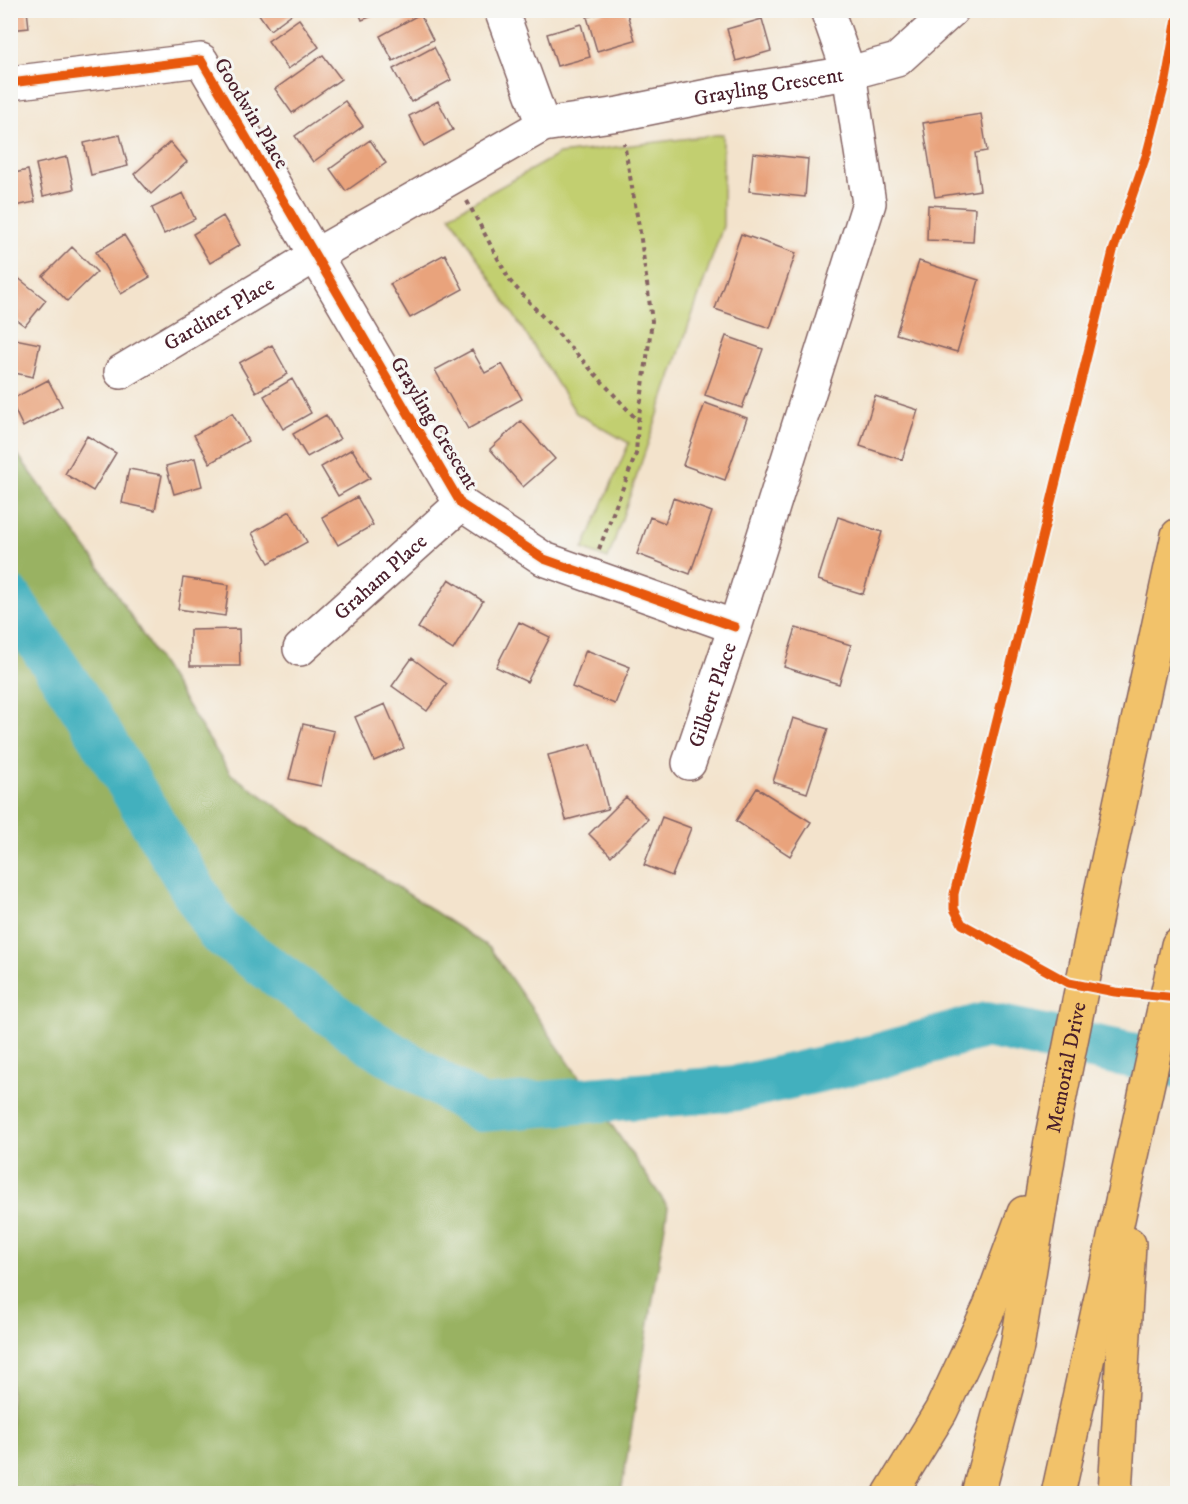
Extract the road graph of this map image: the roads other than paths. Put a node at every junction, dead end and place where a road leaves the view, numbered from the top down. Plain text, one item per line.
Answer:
1 (501, 10) edge
2 (827, 10) edge
3 (952, 10) edge
4 (849, 73) junction
5 (10, 83) edge
6 (543, 125) junction
7 (316, 255) junction
8 (121, 372) dead end
9 (461, 504) junction
10 (1178, 535) edge
11 (735, 627) junction
12 (300, 650) dead end
13 (689, 763) dead end
14 (1177, 948) edge
15 (1051, 1141) junction
16 (1134, 1148) junction
17 (890, 1494) edge
18 (978, 1494) edge
19 (1058, 1494) edge
20 (1115, 1494) edge

1 - 6 street
2 - 4 street
3 - 4 street
4 - 6 street, Grayling Crescent
4 - 11 street, Grayling Crescent
5 - 7 street, Goodwin Place
6 - 7 street, Grayling Crescent
7 - 8 street, Gardiner Place
7 - 9 street, Grayling Crescent
9 - 11 street, Grayling Crescent
9 - 12 street, Graham Place
10 - 15 highway, Memorial Drive
11 - 13 street, Gilbert Place
14 - 16 highway
15 - 17 highway
15 - 18 highway, Memorial Drive
16 - 19 highway
16 - 20 highway

